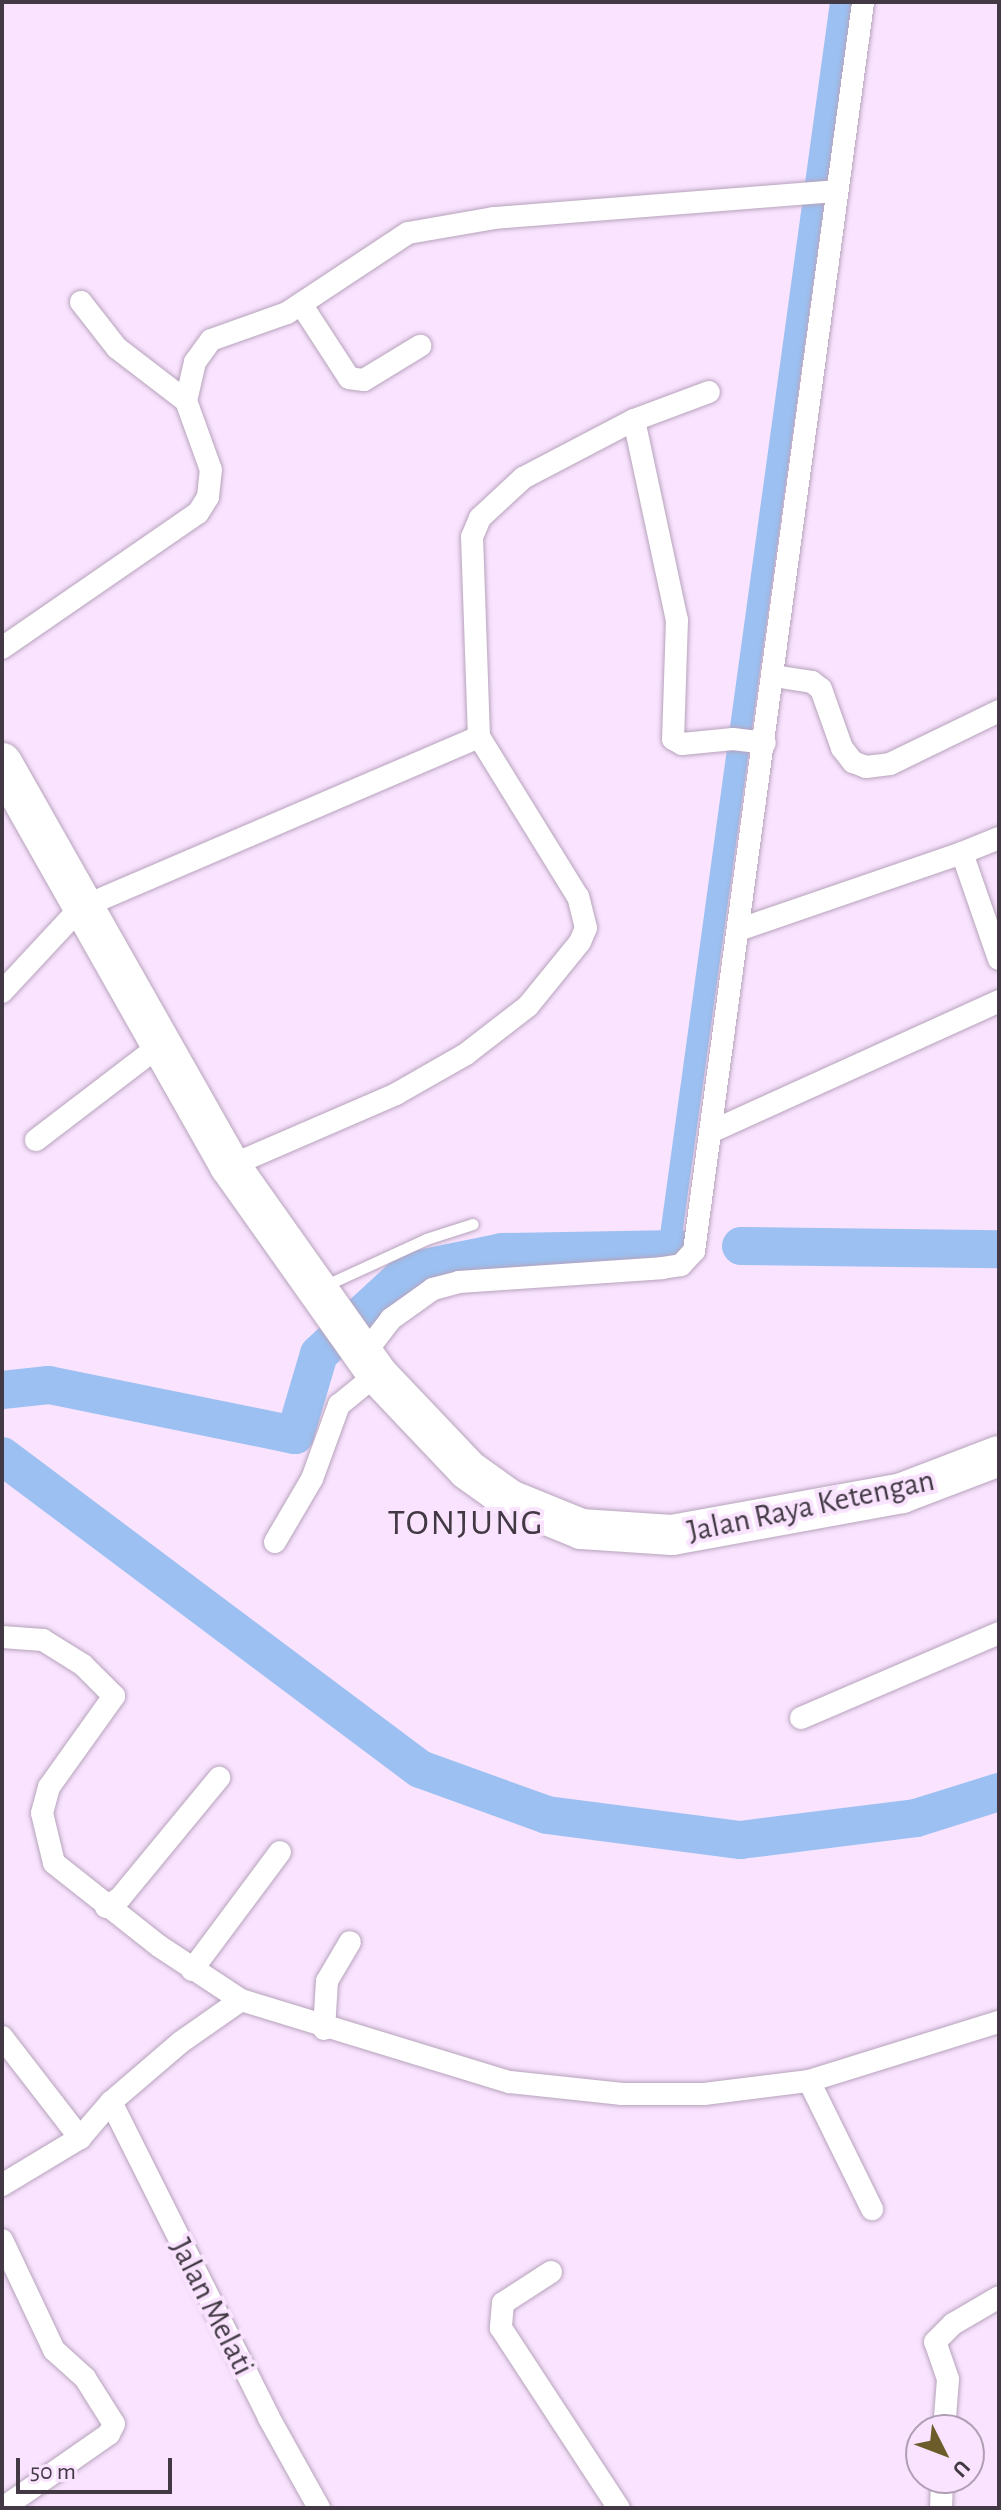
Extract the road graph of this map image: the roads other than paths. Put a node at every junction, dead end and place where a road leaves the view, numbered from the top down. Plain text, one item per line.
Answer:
1 (863, 2) edge
2 (833, 191) junction
3 (81, 302) dead end
4 (301, 304) junction
5 (420, 346) dead end
6 (709, 392) dead end
7 (186, 401) junction
8 (634, 420) junction
9 (2, 648) edge
10 (774, 676) junction
11 (999, 711) edge
12 (479, 737) junction
13 (761, 742) junction
14 (2, 763) edge
15 (999, 838) edge
16 (962, 853) junction
17 (80, 908) junction
18 (741, 929) junction
19 (999, 959) edge
20 (2, 992) edge
21 (999, 1001) edge
22 (159, 1046) junction
23 (715, 1130) junction
24 (36, 1140) dead end
25 (230, 1166) junction
26 (473, 1224) dead end
27 (324, 1299) junction
28 (366, 1357) junction
29 (999, 1456) edge
30 (275, 1542) dead end
31 (999, 1633) edge
32 (2, 1637) edge
33 (801, 1718) dead end
34 (219, 1778) dead end
35 (280, 1852) dead end
36 (119, 1895) junction
37 (350, 1942) dead end
38 (204, 1957) junction
39 (241, 2000) junction
40 (325, 2018) junction
41 (999, 2022) edge
42 (2, 2037) edge
43 (809, 2081) junction
44 (111, 2102) junction
45 (80, 2138) junction
46 (2, 2185) edge
47 (872, 2209) dead end
48 (2, 2240) edge
49 (551, 2272) dead end
50 (999, 2297) edge
51 (945, 2414) edge
52 (3, 2508) edge
53 (319, 2508) edge
54 (619, 2508) edge

1 - 2 street
2 - 4 street
2 - 10 street
3 - 7 street
4 - 5 street
4 - 7 street
6 - 8 street
7 - 9 street
8 - 12 street
8 - 13 street
10 - 11 street
10 - 13 street
12 - 17 street
12 - 25 street
13 - 18 street
14 - 17 highway, Jalan Raya Ketengan
15 - 16 street
16 - 18 street
16 - 19 street
17 - 20 street
17 - 22 highway, Jalan Raya Ketengan
18 - 23 street
21 - 23 street
22 - 24 street
22 - 25 highway, Jalan Raya Ketengan
23 - 28 street
25 - 27 highway, Jalan Raya Ketengan
26 - 27 lane
27 - 28 highway, Jalan Raya Ketengan
28 - 29 highway, Jalan Raya Ketengan
28 - 30 street
31 - 33 street
32 - 36 street
34 - 36 street
35 - 38 street
36 - 38 street
37 - 40 street
38 - 39 street
39 - 40 street
39 - 44 street
40 - 43 street
41 - 43 street
42 - 45 street
43 - 47 street
44 - 45 street
44 - 53 street, Jalan Melati
45 - 46 street
48 - 52 street
49 - 54 street
50 - 51 street

